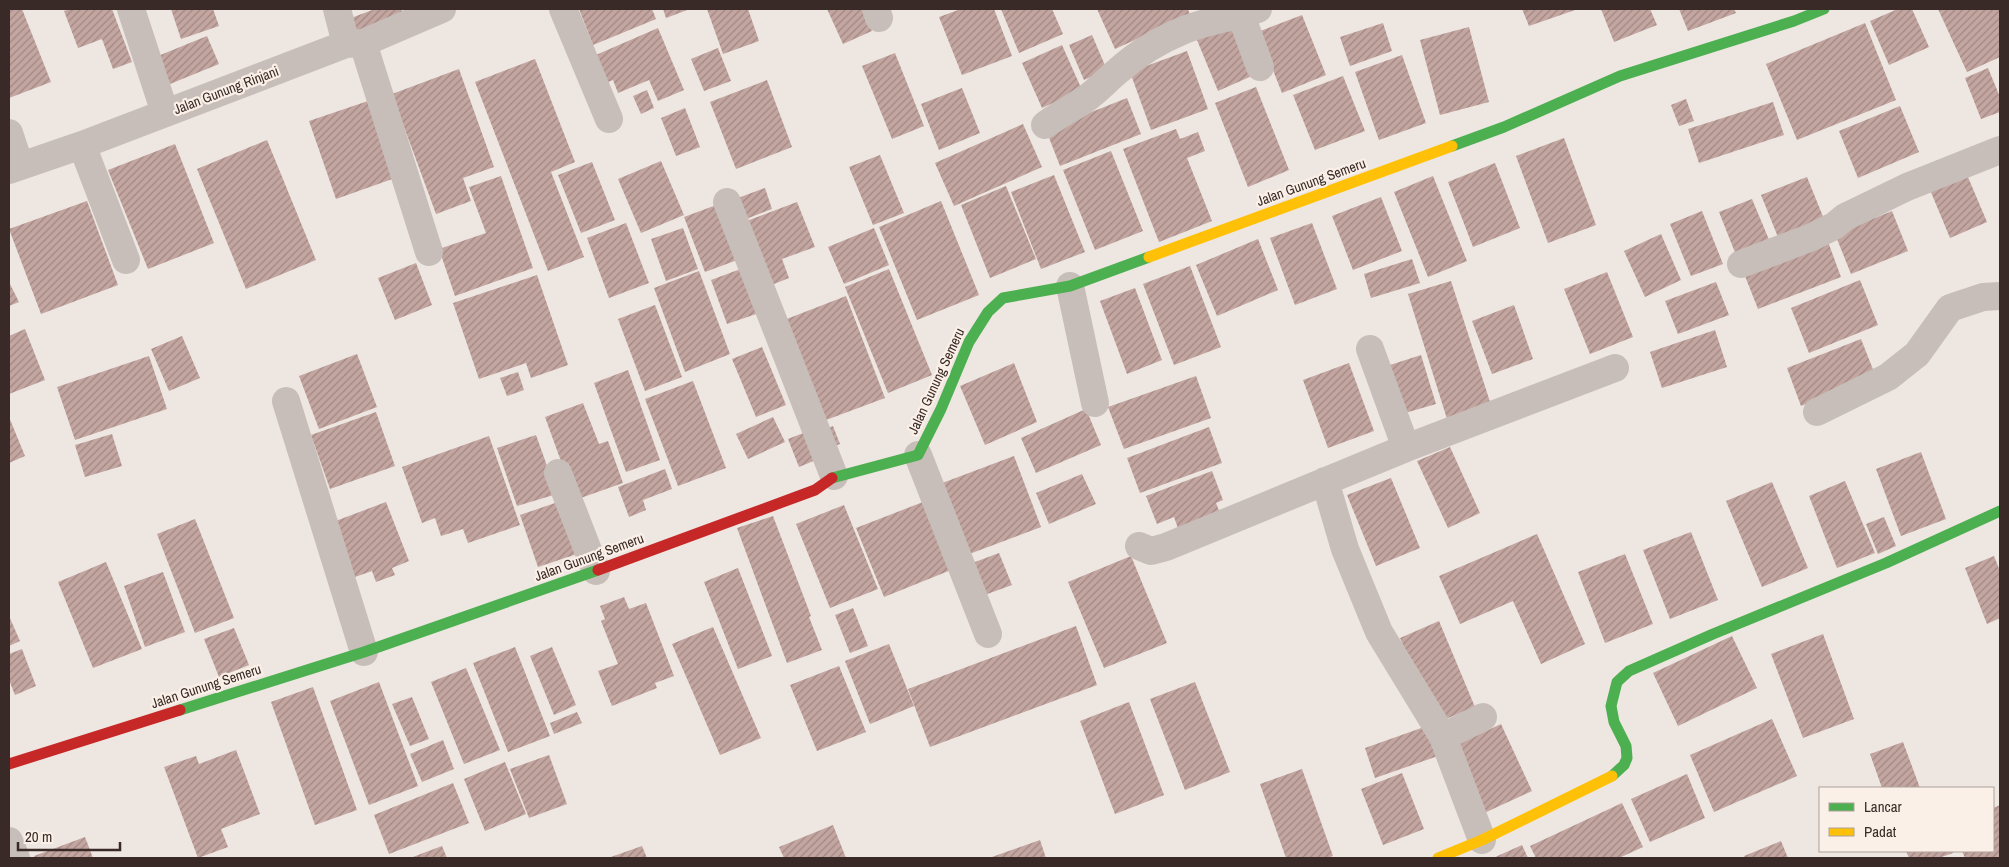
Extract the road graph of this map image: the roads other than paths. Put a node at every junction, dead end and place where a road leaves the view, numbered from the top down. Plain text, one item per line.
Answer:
1 (131, 9) edge
2 (337, 9) edge
3 (442, 9) edge
4 (563, 9) edge
5 (1824, 9) edge
6 (1250, 12) edge
7 (355, 43) junction
8 (1260, 67) dead end
9 (165, 113) junction
10 (609, 119) dead end
11 (1045, 125) dead end
12 (9, 133) edge
13 (82, 145) junction
14 (2000, 150) edge
15 (15, 168) edge
16 (726, 202) dead end
17 (429, 252) dead end
18 (126, 260) dead end
19 (1741, 264) dead end
20 (1070, 286) junction
21 (2000, 296) edge
22 (1370, 348) dead end
23 (1615, 368) dead end
24 (286, 401) dead end
25 (1095, 403) dead end
26 (1817, 412) dead end
27 (1406, 448) junction
28 (918, 455) junction
29 (558, 473) dead end
30 (834, 476) junction
31 (1325, 481) junction
32 (2000, 511) edge
33 (1139, 546) dead end
34 (596, 571) junction
35 (988, 634) dead end
36 (364, 652) junction
37 (1483, 717) dead end
38 (1443, 737) junction
39 (9, 764) edge
40 (1482, 840) junction
41 (9, 841) edge
42 (16, 858) edge
43 (1438, 858) edge

1 - 9 street
2 - 7 street
3 - 7 street, Jalan Gunung Rinjani
4 - 10 street
5 - 20 street, Jalan Gunung Semeru
6 - 8 street
6 - 11 street
7 - 9 street, Jalan Gunung Rinjani
7 - 17 street
9 - 13 street, Jalan Gunung Rinjani
12 - 15 street
13 - 15 street, Jalan Gunung Rinjani
13 - 18 street
14 - 19 street
16 - 30 street
20 - 25 street
20 - 28 street, Jalan Gunung Semeru
21 - 26 street
22 - 27 street
23 - 27 street
24 - 36 street
27 - 31 street
28 - 30 street, Jalan Gunung Semeru
28 - 35 street
29 - 34 street
30 - 34 street, Jalan Gunung Semeru
31 - 33 street
31 - 38 street
32 - 40 street
34 - 36 street, Jalan Gunung Semeru
36 - 39 street, Jalan Gunung Semeru
37 - 38 street
38 - 40 street
40 - 43 street
41 - 42 street

